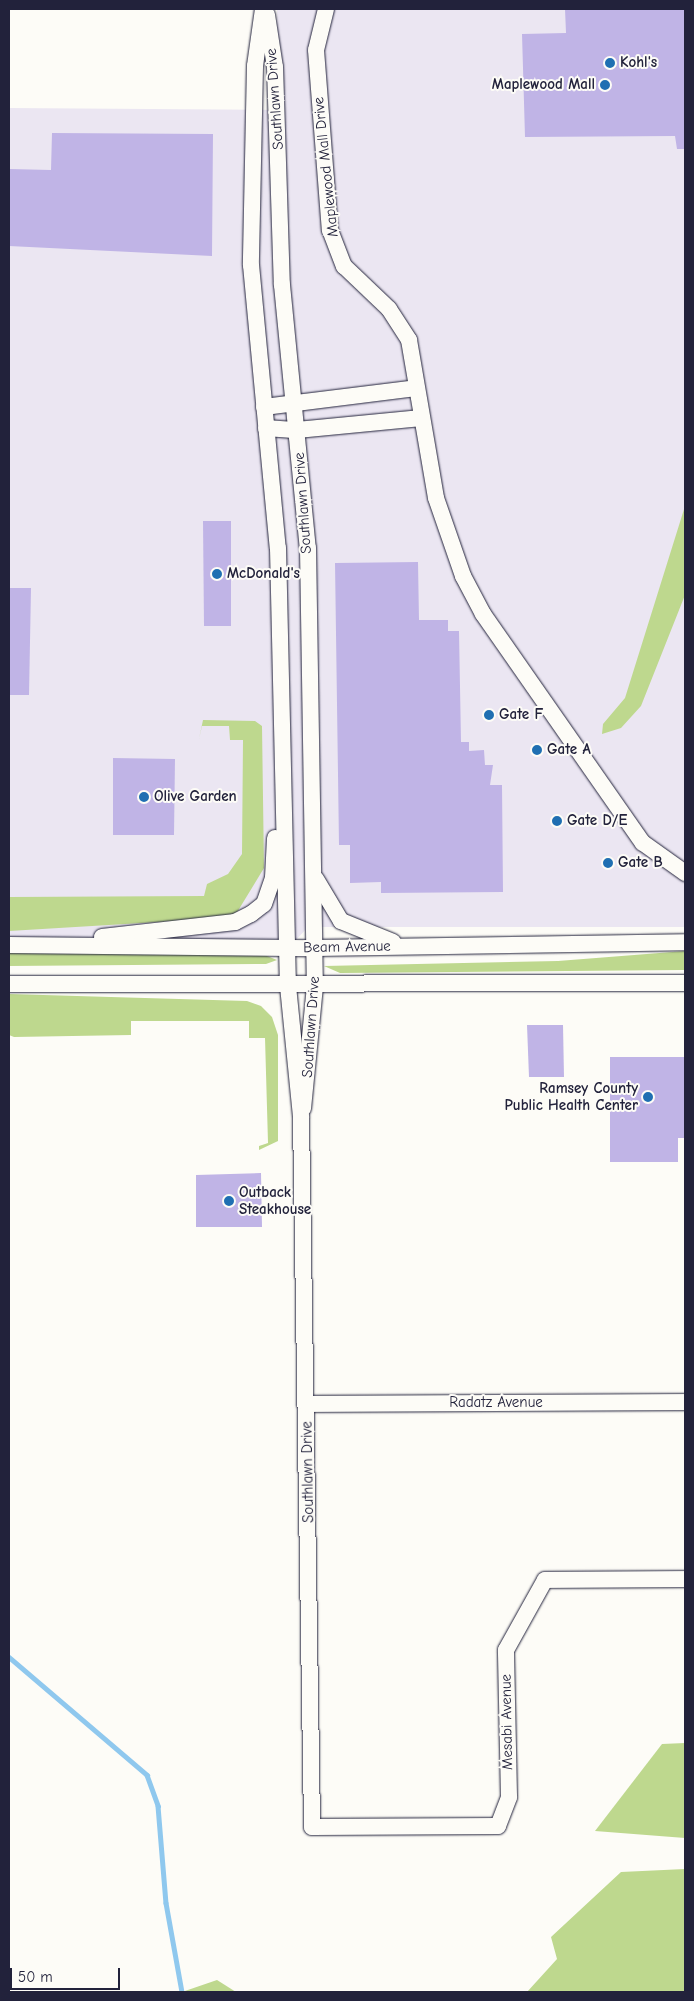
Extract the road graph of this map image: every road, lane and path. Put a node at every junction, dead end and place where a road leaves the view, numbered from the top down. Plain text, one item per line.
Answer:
1 (264, 9) edge
2 (326, 9) edge
3 (416, 388) junction
4 (294, 404) junction
5 (264, 407) junction
6 (421, 418) junction
7 (266, 428) junction
8 (297, 430) junction
9 (283, 779) junction
10 (313, 871) junction
11 (685, 873) edge
12 (685, 942) edge
13 (9, 945) edge
14 (42, 945) junction
15 (403, 945) junction
16 (287, 948) junction
17 (315, 948) junction
18 (685, 983) edge
19 (9, 984) edge
20 (288, 986) junction
21 (315, 986) junction
22 (301, 1117) junction
23 (685, 1402) edge
24 (307, 1404) junction
25 (685, 1579) edge
26 (312, 1827) joint

1 - 4 street, Southlawn Drive
1 - 5 street, Southlawn Drive
2 - 3 street, Maplewood Mall Drive
3 - 4 street
3 - 6 street, Maplewood Mall Drive
4 - 5 street
4 - 8 street, Southlawn Drive
5 - 7 street, Southlawn Drive
6 - 8 street
6 - 11 street, Maplewood Mall Drive
7 - 8 street
7 - 9 street, Southlawn Drive
8 - 10 street, Southlawn Drive
9 - 14 street
9 - 16 street, Southlawn Drive
10 - 15 street
10 - 17 street, Southlawn Drive
12 - 15 street, Beam Avenue
13 - 14 street, Beam Avenue
14 - 16 street, Beam Avenue
15 - 17 street, Beam Avenue
16 - 17 street, Beam Avenue
16 - 20 street, Southlawn Drive
17 - 21 street, Southlawn Drive
18 - 21 street
19 - 20 street
20 - 21 street
20 - 22 street, Southlawn Drive
21 - 22 street, Southlawn Drive
22 - 24 street, Southlawn Drive
23 - 24 street, Radatz Avenue
24 - 26 street, Southlawn Drive
25 - 26 street, Mesabi Avenue

